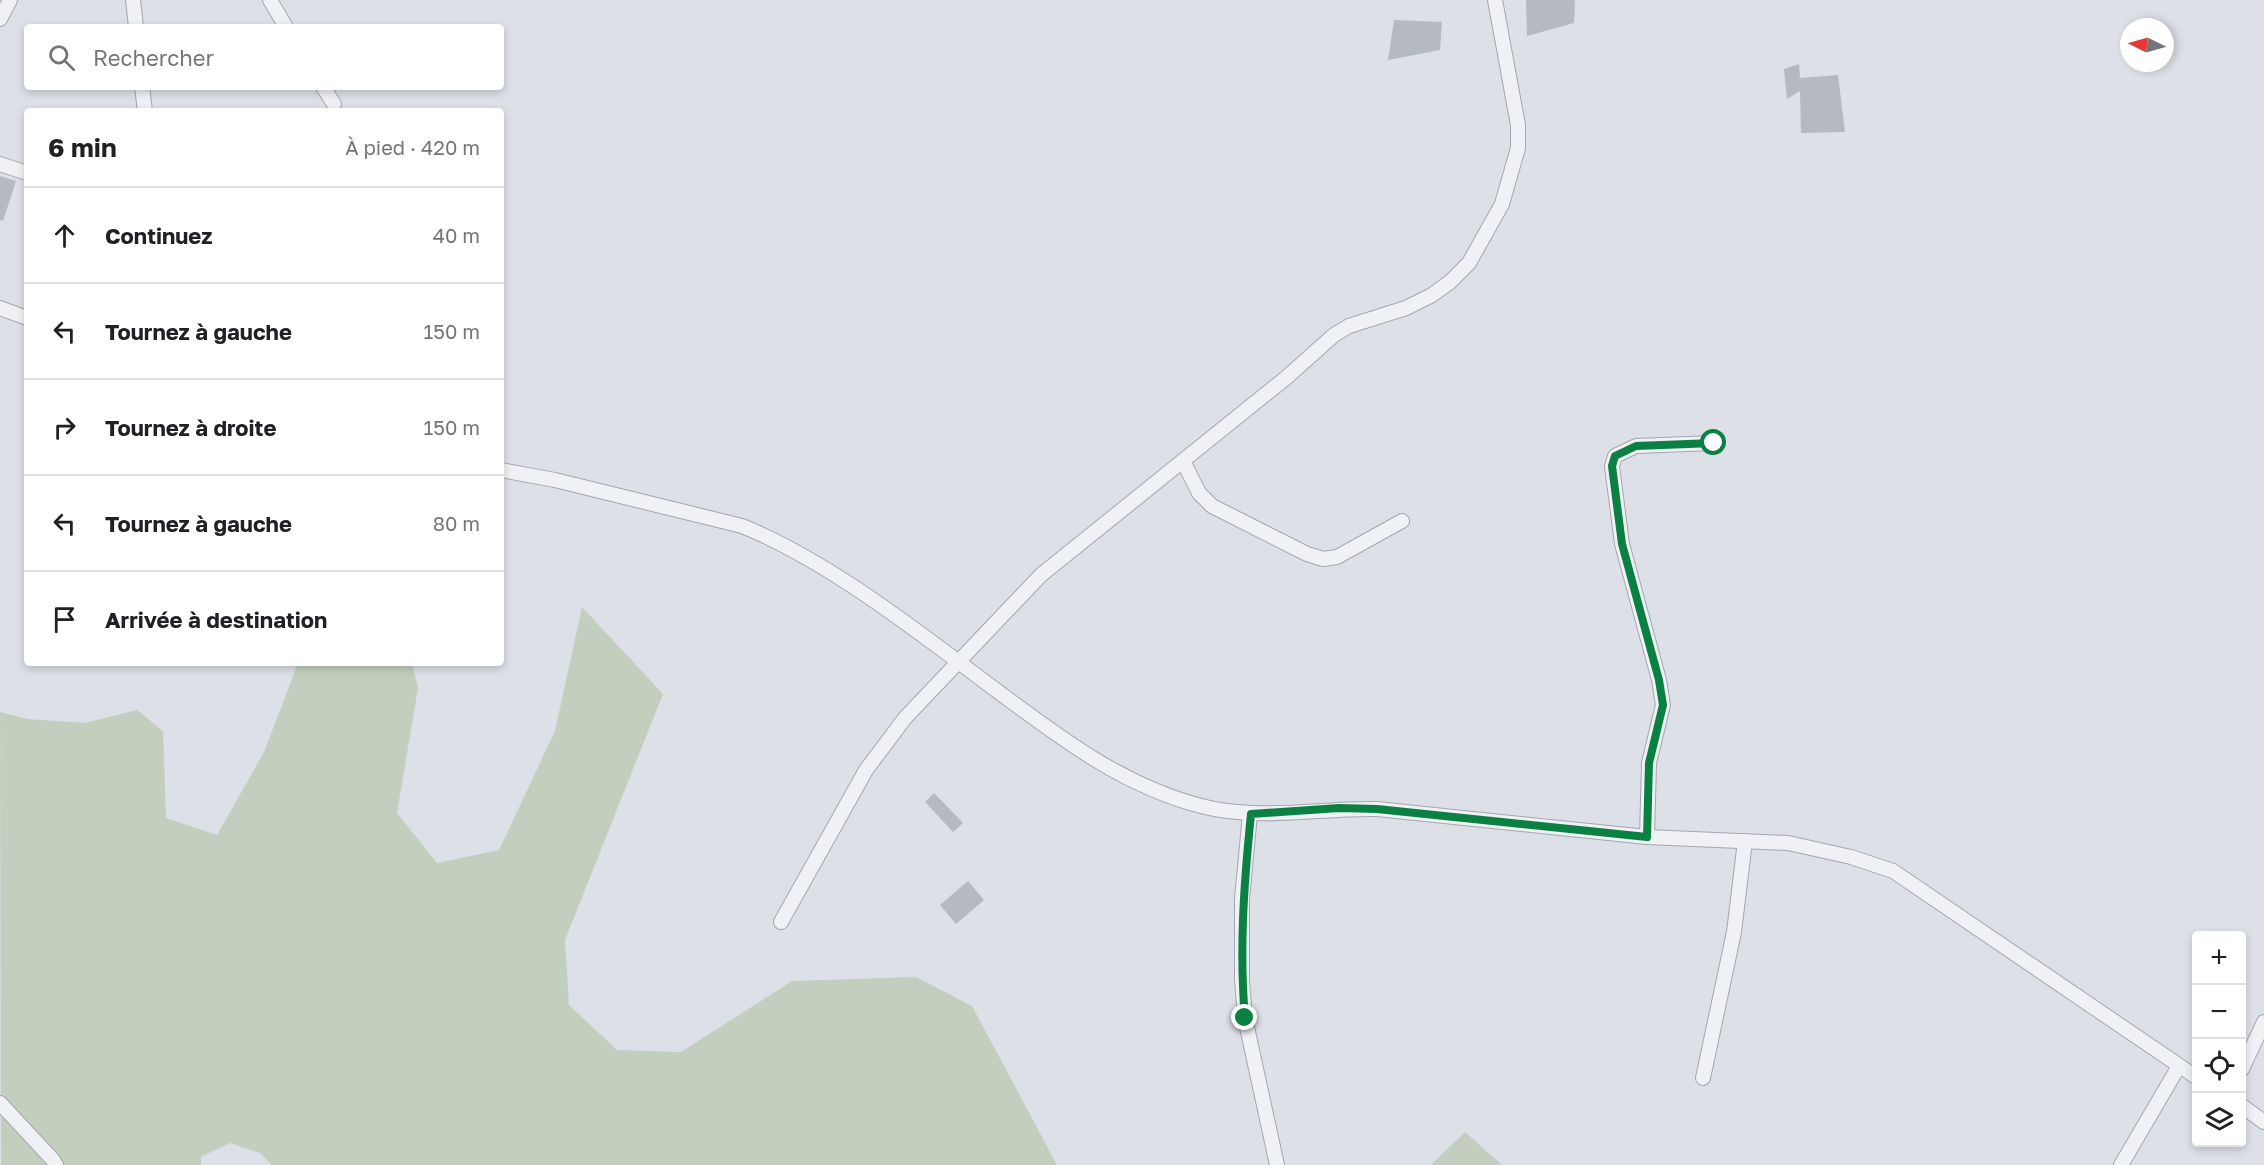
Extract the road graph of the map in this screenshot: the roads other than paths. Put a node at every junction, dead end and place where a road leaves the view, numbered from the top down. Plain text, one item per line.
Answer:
1 (10, 0) edge
2 (133, 0) edge
3 (270, 0) edge
4 (1495, 0) edge
5 (0, 19) edge
6 (136, 24) edge
7 (284, 24) edge
8 (142, 90) edge
9 (325, 90) edge
10 (334, 104) dead end
11 (144, 108) edge
12 (0, 164) edge
13 (24, 171) edge
14 (0, 308) edge
15 (24, 317) edge
16 (1714, 443) dead end
17 (1183, 461) junction
18 (504, 471) edge
19 (1402, 521) dead end
20 (957, 661) junction
21 (1251, 814) junction
22 (1647, 837) junction
23 (1745, 841) junction
24 (781, 922) dead end
25 (2264, 1022) edge
26 (2246, 1058) edge
27 (2179, 1066) junction
28 (2192, 1074) edge
29 (1703, 1078) dead end
30 (0, 1103) edge
31 (2246, 1109) edge
32 (2264, 1122) edge
33 (56, 1165) edge
34 (1277, 1165) edge
35 (2121, 1165) edge

1 - 5 street
2 - 6 street
3 - 7 street
4 - 17 street
8 - 11 street
9 - 10 street
12 - 13 street
14 - 15 street
16 - 22 street
17 - 19 street
17 - 20 street
18 - 20 street
20 - 21 street
20 - 24 street
21 - 22 street
21 - 34 street
22 - 23 street
23 - 27 street
23 - 29 street
25 - 26 street
27 - 28 street
27 - 35 street
30 - 33 street
31 - 32 street

